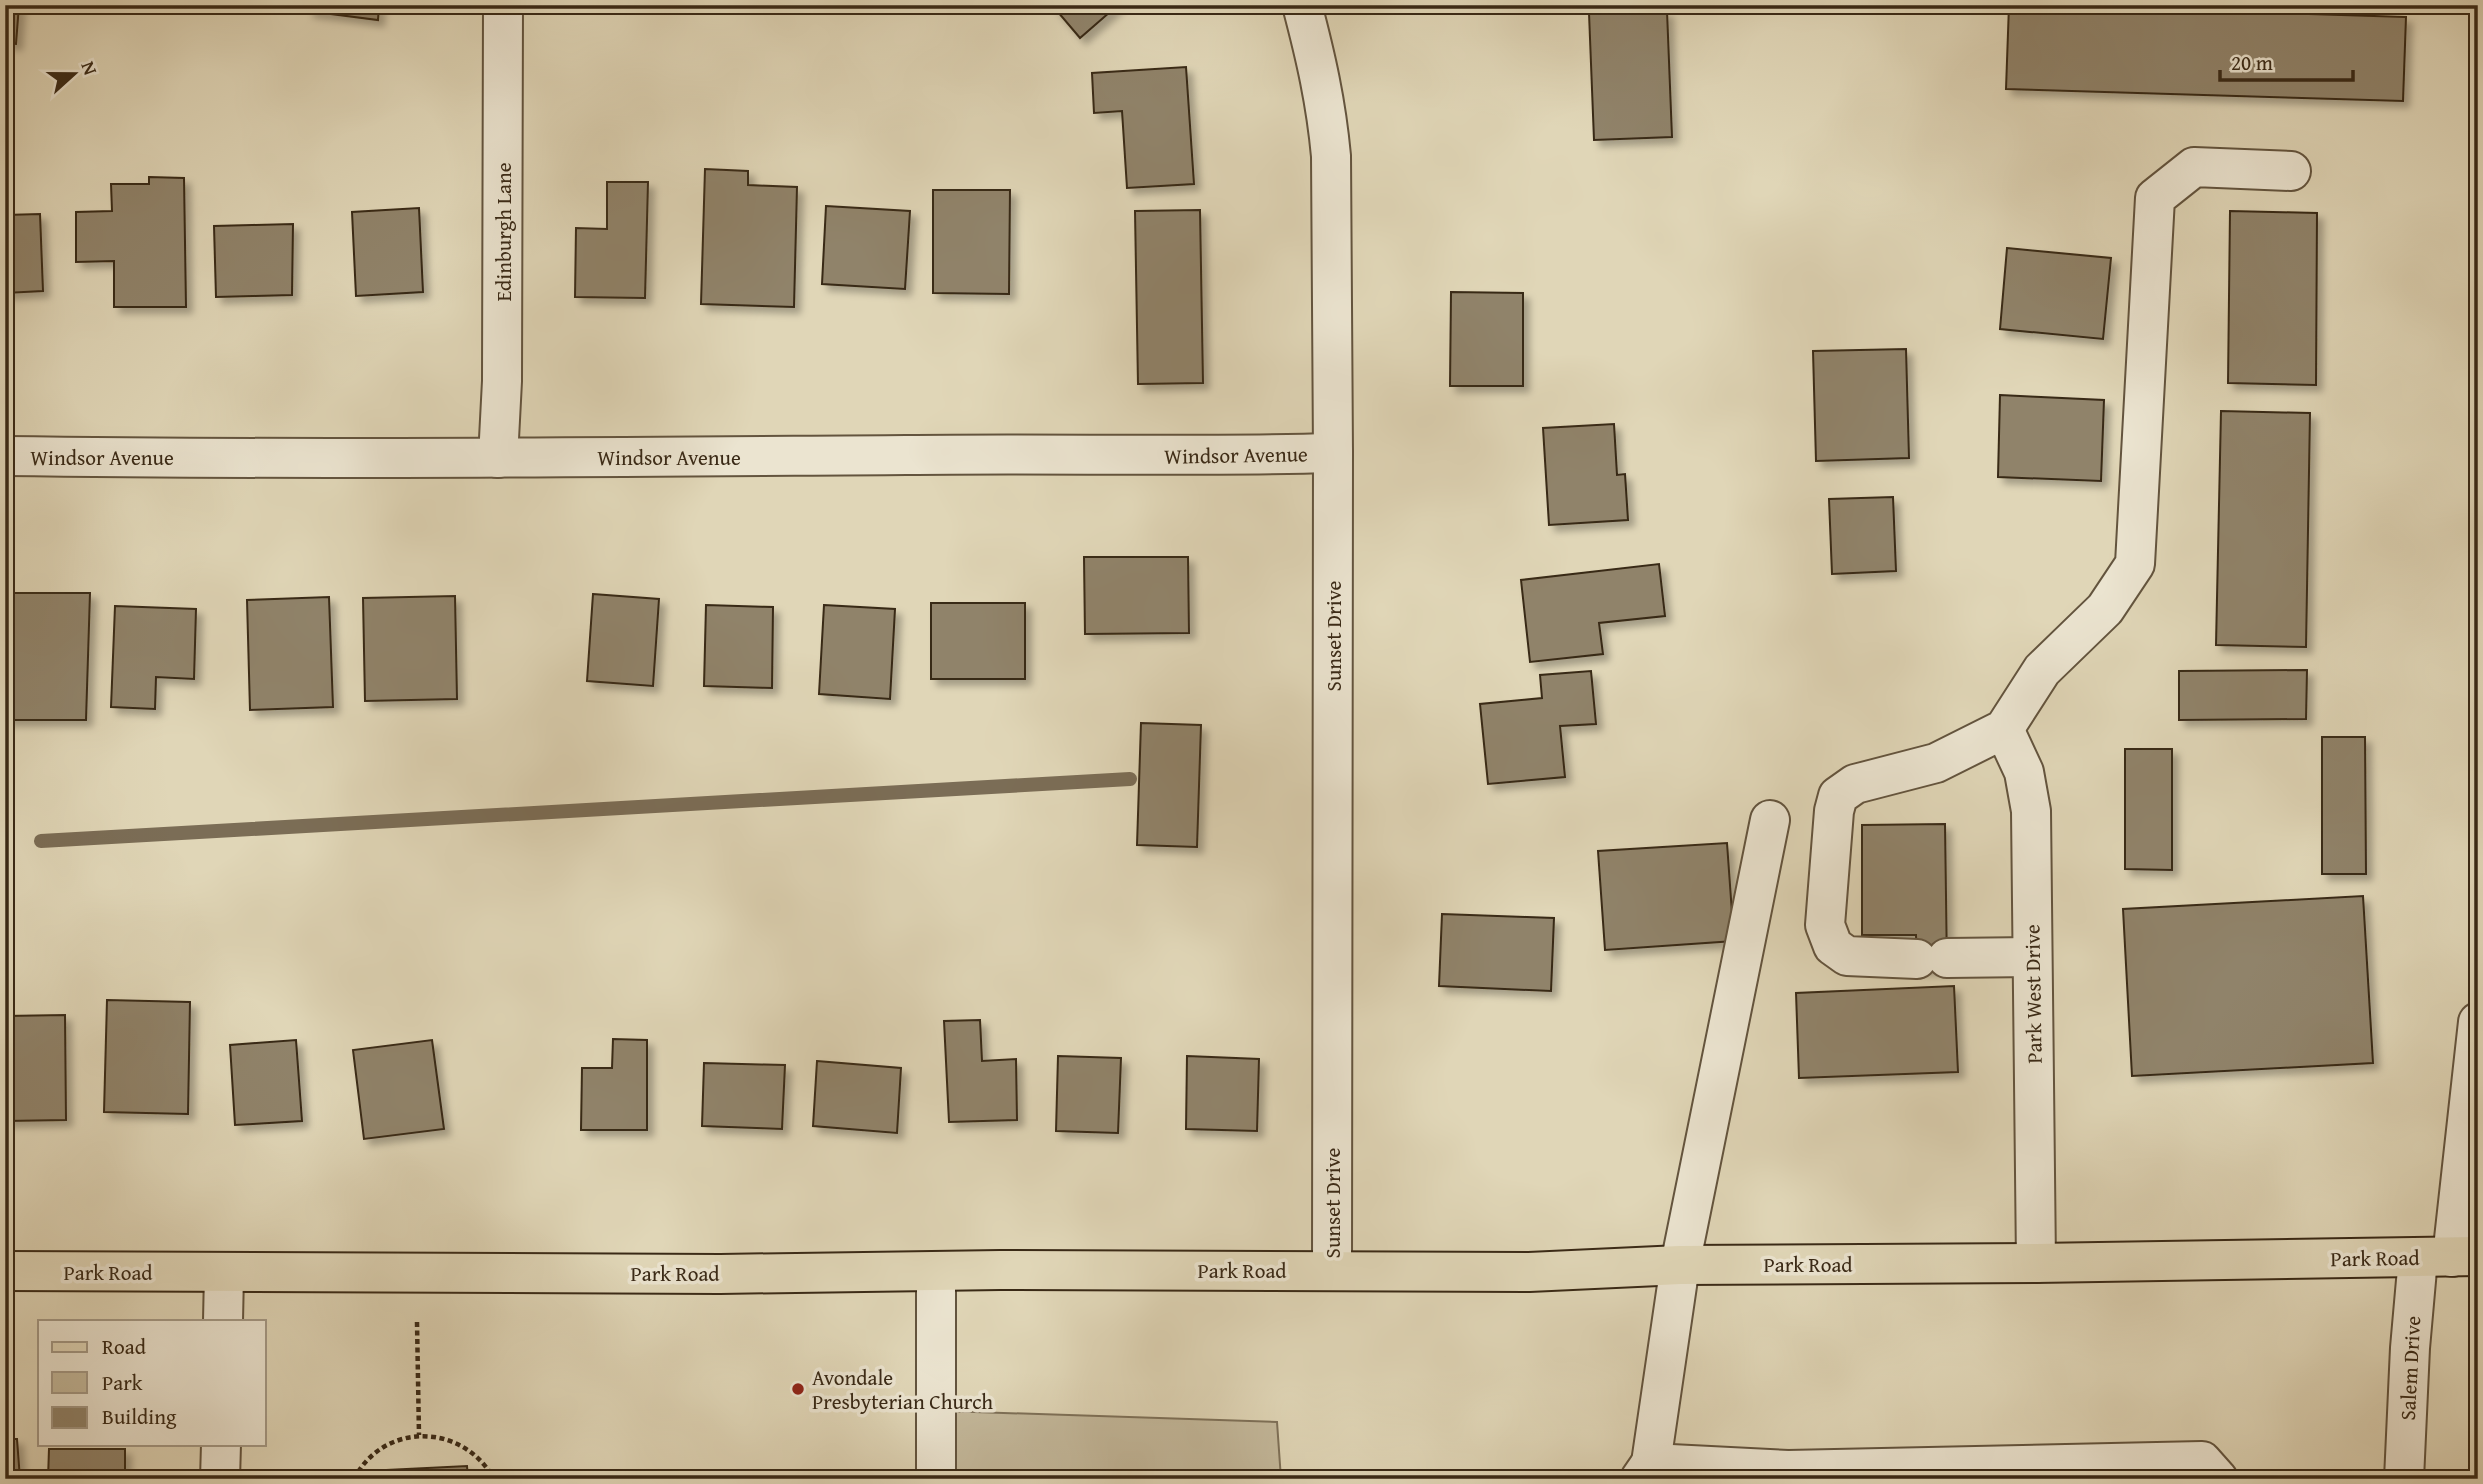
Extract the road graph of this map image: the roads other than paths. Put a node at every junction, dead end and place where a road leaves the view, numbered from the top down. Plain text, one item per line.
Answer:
1 (503, 5) edge
2 (1302, 5) edge
3 (2291, 172) dead end
4 (1333, 453) junction
5 (5, 456) edge
6 (498, 458) junction
7 (2004, 729) junction
8 (1770, 820) dead end
9 (2032, 957) junction
10 (2478, 1022) edge
11 (2449, 1257) edge
12 (2036, 1263) junction
13 (1680, 1265) junction
14 (936, 1270) junction
15 (1332, 1270) junction
16 (5, 1272) edge
17 (224, 1273) junction
18 (223, 1320) edge
19 (221, 1446) edge
20 (1645, 1471) edge
21 (220, 1479) edge
22 (936, 1479) edge
23 (2218, 1479) edge
24 (2404, 1479) edge

1 - 6 street, Edinburgh Lane
2 - 4 street, Sunset Drive
3 - 7 street
4 - 6 street, Windsor Avenue
4 - 15 street, Sunset Drive
5 - 6 street, Windsor Avenue
7 - 9 street, Park West Drive
7 - 9 street
8 - 13 street
9 - 12 street, Park West Drive
10 - 11 street, Salem Drive
11 - 12 main road, Park Road
11 - 24 street, Salem Drive
12 - 13 main road, Park Road
13 - 15 main road, Park Road
13 - 20 street
14 - 15 main road, Park Road
14 - 17 main road, Park Road
14 - 22 street
16 - 17 main road, Park Road
17 - 18 street
19 - 21 street
20 - 23 street

